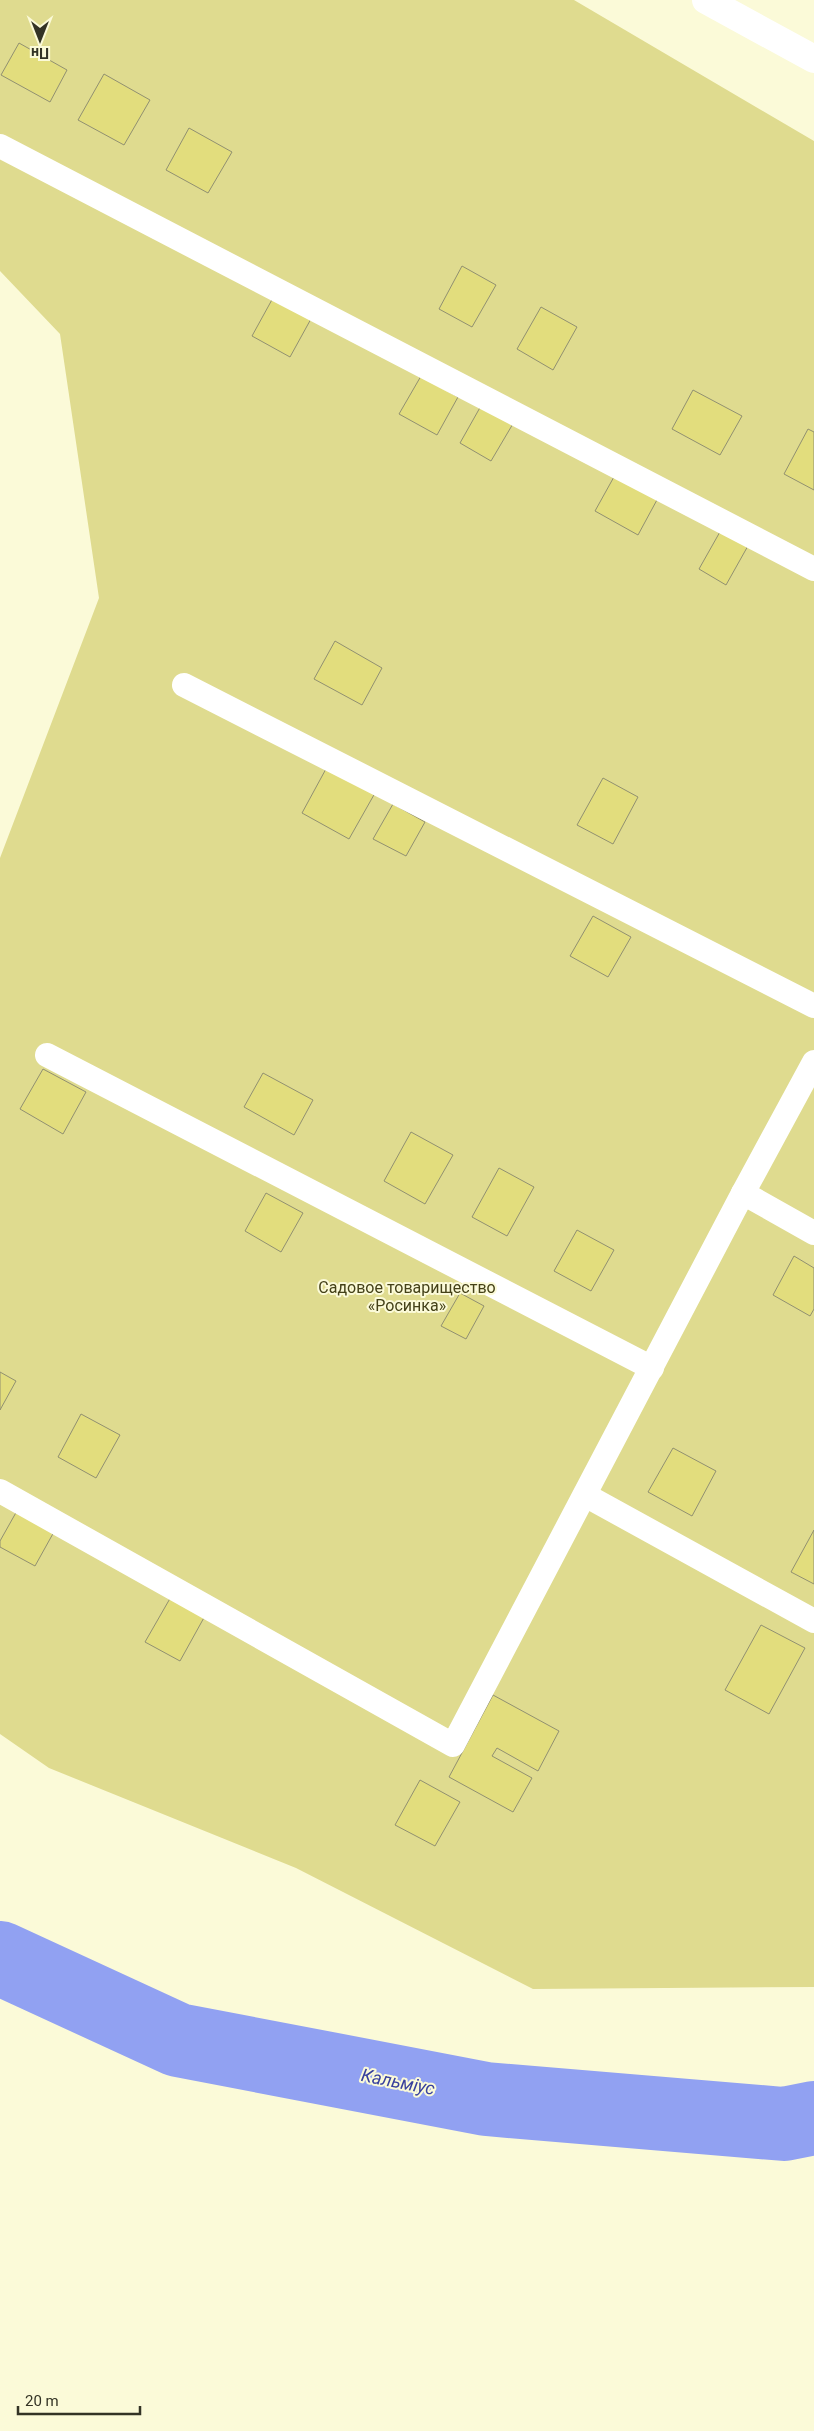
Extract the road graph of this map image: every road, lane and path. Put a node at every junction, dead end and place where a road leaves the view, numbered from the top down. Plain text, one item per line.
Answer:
1 (706, 0) edge
2 (814, 59) edge
3 (0, 146) edge
4 (814, 569) edge
5 (184, 685) dead end
6 (814, 1006) edge
7 (48, 1055) dead end
8 (814, 1062) edge
9 (743, 1193) junction
10 (814, 1233) edge
11 (652, 1368) junction
12 (0, 1491) edge
13 (585, 1495) junction
14 (814, 1621) edge

1 - 2 street
3 - 4 lane
5 - 6 lane
7 - 11 lane
8 - 9 lane
9 - 10 lane
9 - 11 lane
11 - 13 lane
12 - 13 lane
13 - 14 lane

